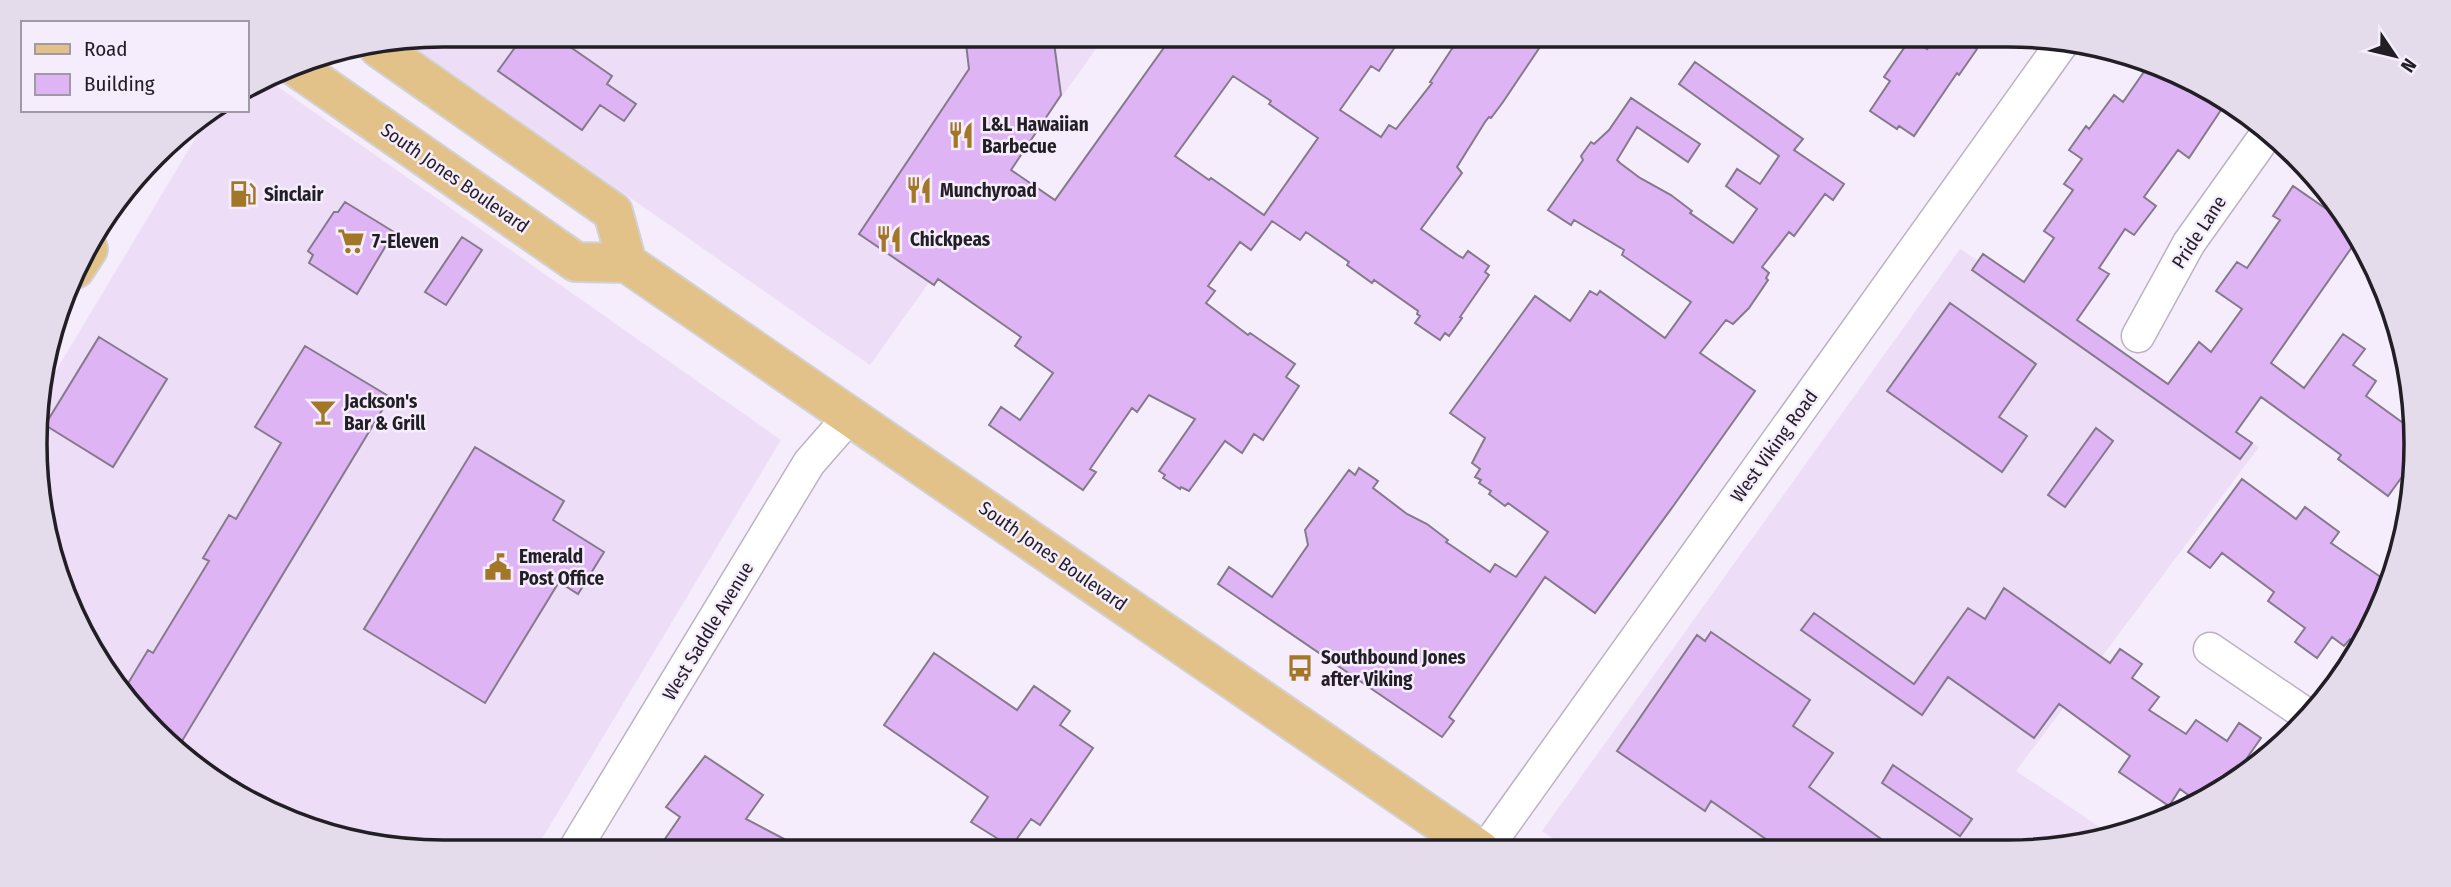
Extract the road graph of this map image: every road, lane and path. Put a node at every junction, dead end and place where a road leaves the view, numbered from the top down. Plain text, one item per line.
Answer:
1 (2052, 50) edge
2 (385, 52) edge
3 (304, 73) edge
4 (2262, 140) edge
5 (627, 263) junction
6 (2138, 336) dead end
7 (850, 416) junction
8 (2210, 649) dead end
9 (2300, 711) edge
10 (580, 840) edge
11 (1465, 840) edge
12 (1492, 840) edge

1 - 12 street, West Viking Road
2 - 5 main road
3 - 5 main road, South Jones Boulevard
4 - 6 street, Pride Lane
5 - 7 main road, South Jones Boulevard
7 - 10 street, West Saddle Avenue
7 - 11 main road, South Jones Boulevard
8 - 9 street

